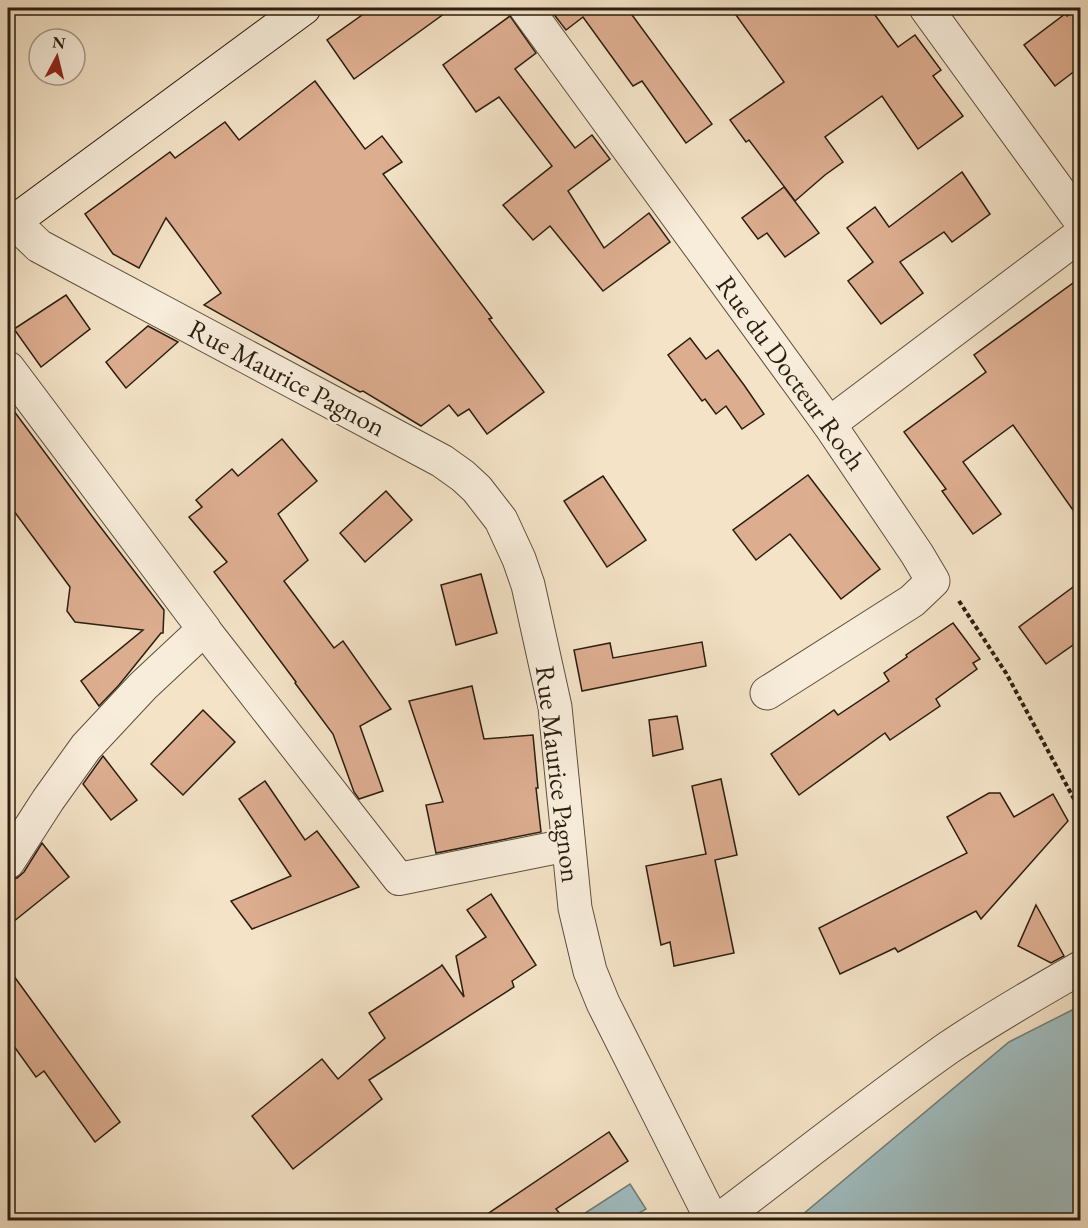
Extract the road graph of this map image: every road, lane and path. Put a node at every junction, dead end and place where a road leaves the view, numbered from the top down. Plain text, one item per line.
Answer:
1 (304, 8) edge
2 (526, 8) edge
3 (926, 8) edge
4 (1080, 220) edge
5 (11, 224) edge
6 (1080, 235) edge
7 (8, 368) edge
8 (829, 424) junction
9 (933, 581) junction
10 (204, 629) junction
11 (767, 693) dead end
12 (1080, 810) edge
13 (568, 845) junction
14 (8, 862) edge
15 (1080, 968) edge
16 (712, 1221) edge
17 (719, 1221) edge

1 - 5 street
2 - 8 street, Rue du Docteur Roch
3 - 4 street
5 - 13 street, Rue Maurice Pagnon
6 - 8 street
7 - 10 street
8 - 9 street, Rue du Docteur Roch
9 - 11 street
9 - 12 path
10 - 13 street
10 - 14 street
13 - 16 street, Rue Maurice Pagnon
15 - 17 street

